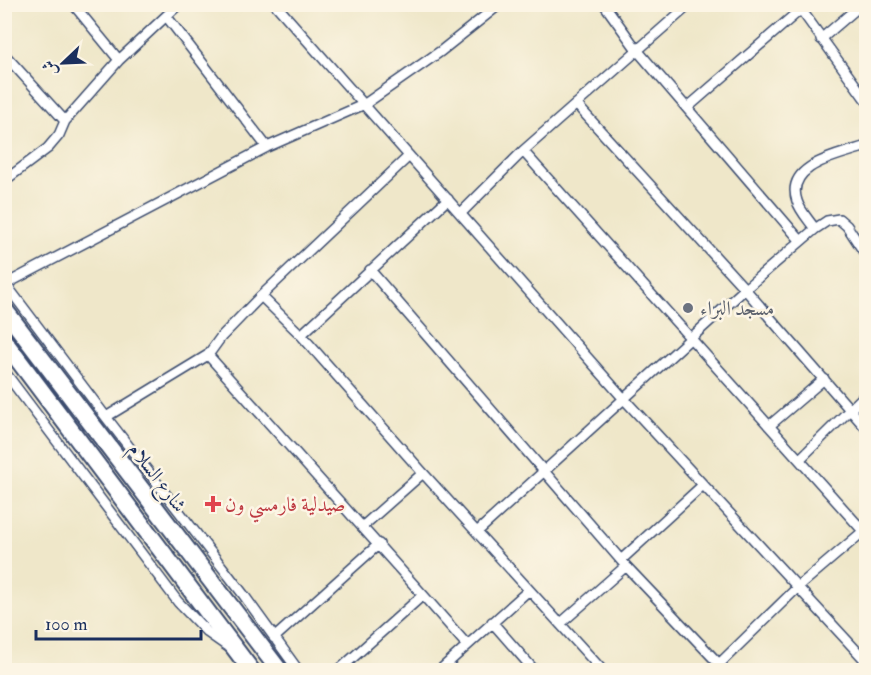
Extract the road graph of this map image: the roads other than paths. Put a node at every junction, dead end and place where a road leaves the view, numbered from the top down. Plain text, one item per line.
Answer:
1 (73, 4) edge
2 (500, 4) edge
3 (604, 4) edge
4 (690, 4) edge
5 (862, 4) edge
6 (177, 5) edge
7 (281, 6) edge
8 (798, 7) edge
9 (168, 17) junction
10 (821, 39) junction
11 (637, 50) junction
12 (4, 54) edge
13 (119, 60) junction
14 (867, 100) edge
15 (365, 104) junction
16 (576, 104) junction
17 (687, 108) junction
18 (64, 121) junction
19 (867, 146) edge
20 (267, 147) junction
21 (523, 151) junction
22 (408, 157) junction
23 (4, 181) edge
24 (448, 199) junction
25 (461, 213) junction
26 (815, 229) junction
27 (800, 240) junction
28 (867, 255) edge
29 (370, 270) junction
30 (5, 283) edge
31 (745, 289) junction
32 (261, 296) junction
33 (4, 309) edge
34 (301, 335) junction
35 (690, 339) junction
36 (4, 341) edge
37 (208, 355) junction
38 (4, 371) edge
39 (824, 379) junction
40 (867, 394) edge
41 (624, 399) junction
42 (850, 409) junction
43 (106, 417) junction
44 (769, 426) junction
45 (867, 428) edge
46 (800, 459) junction
47 (544, 472) junction
48 (423, 473) junction
49 (703, 485) junction
50 (362, 527) junction
51 (865, 530) edge
52 (477, 532) junction
53 (379, 544) junction
54 (624, 563) junction
55 (799, 586) junction
56 (529, 590) junction
57 (423, 595) junction
58 (492, 622) junction
59 (560, 624) junction
60 (274, 638) junction
61 (467, 645) junction
62 (238, 654) junction
63 (867, 661) edge
64 (717, 668) edge
65 (250, 670) edge
66 (279, 670) edge
67 (298, 670) edge
68 (339, 670) edge
69 (440, 670) edge
70 (534, 670) edge
71 (602, 670) edge

1 - 13 street
2 - 15 street
3 - 11 street
4 - 11 street
5 - 10 street
6 - 9 street
7 - 15 street
8 - 10 street
8 - 17 street
9 - 13 street
9 - 20 street
10 - 14 street
11 - 16 street
11 - 17 street
12 - 18 street
13 - 18 street
15 - 20 street
15 - 22 street
16 - 21 street
16 - 31 street
17 - 27 street
18 - 23 street
19 - 26 street
20 - 30 street
21 - 25 street
21 - 35 street
22 - 24 street
22 - 32 street
24 - 25 street
24 - 29 street
25 - 41 street
26 - 27 street
26 - 28 street
27 - 31 street
29 - 34 street
29 - 47 street
30 - 43 street
31 - 35 street
31 - 39 street
32 - 34 street
32 - 37 street
33 - 66 highway, شارع السلام
34 - 48 street
35 - 41 street
35 - 44 street
36 - 62 highway
37 - 43 street
37 - 50 street
38 - 62 street
39 - 42 street
39 - 44 street
40 - 42 street
41 - 47 street
41 - 49 street
42 - 45 street
42 - 46 street
43 - 60 street
44 - 46 street
46 - 51 street
47 - 52 street
47 - 54 street
48 - 50 street
48 - 52 street
49 - 54 street
49 - 55 street
50 - 53 street
51 - 55 street
52 - 56 street
53 - 57 street
53 - 60 street
54 - 59 street
54 - 64 street
55 - 63 street
55 - 64 street
56 - 58 street
56 - 59 street
57 - 61 street
57 - 68 street
58 - 61 street
58 - 70 street
59 - 71 street
60 - 67 street
61 - 69 street
62 - 65 highway

